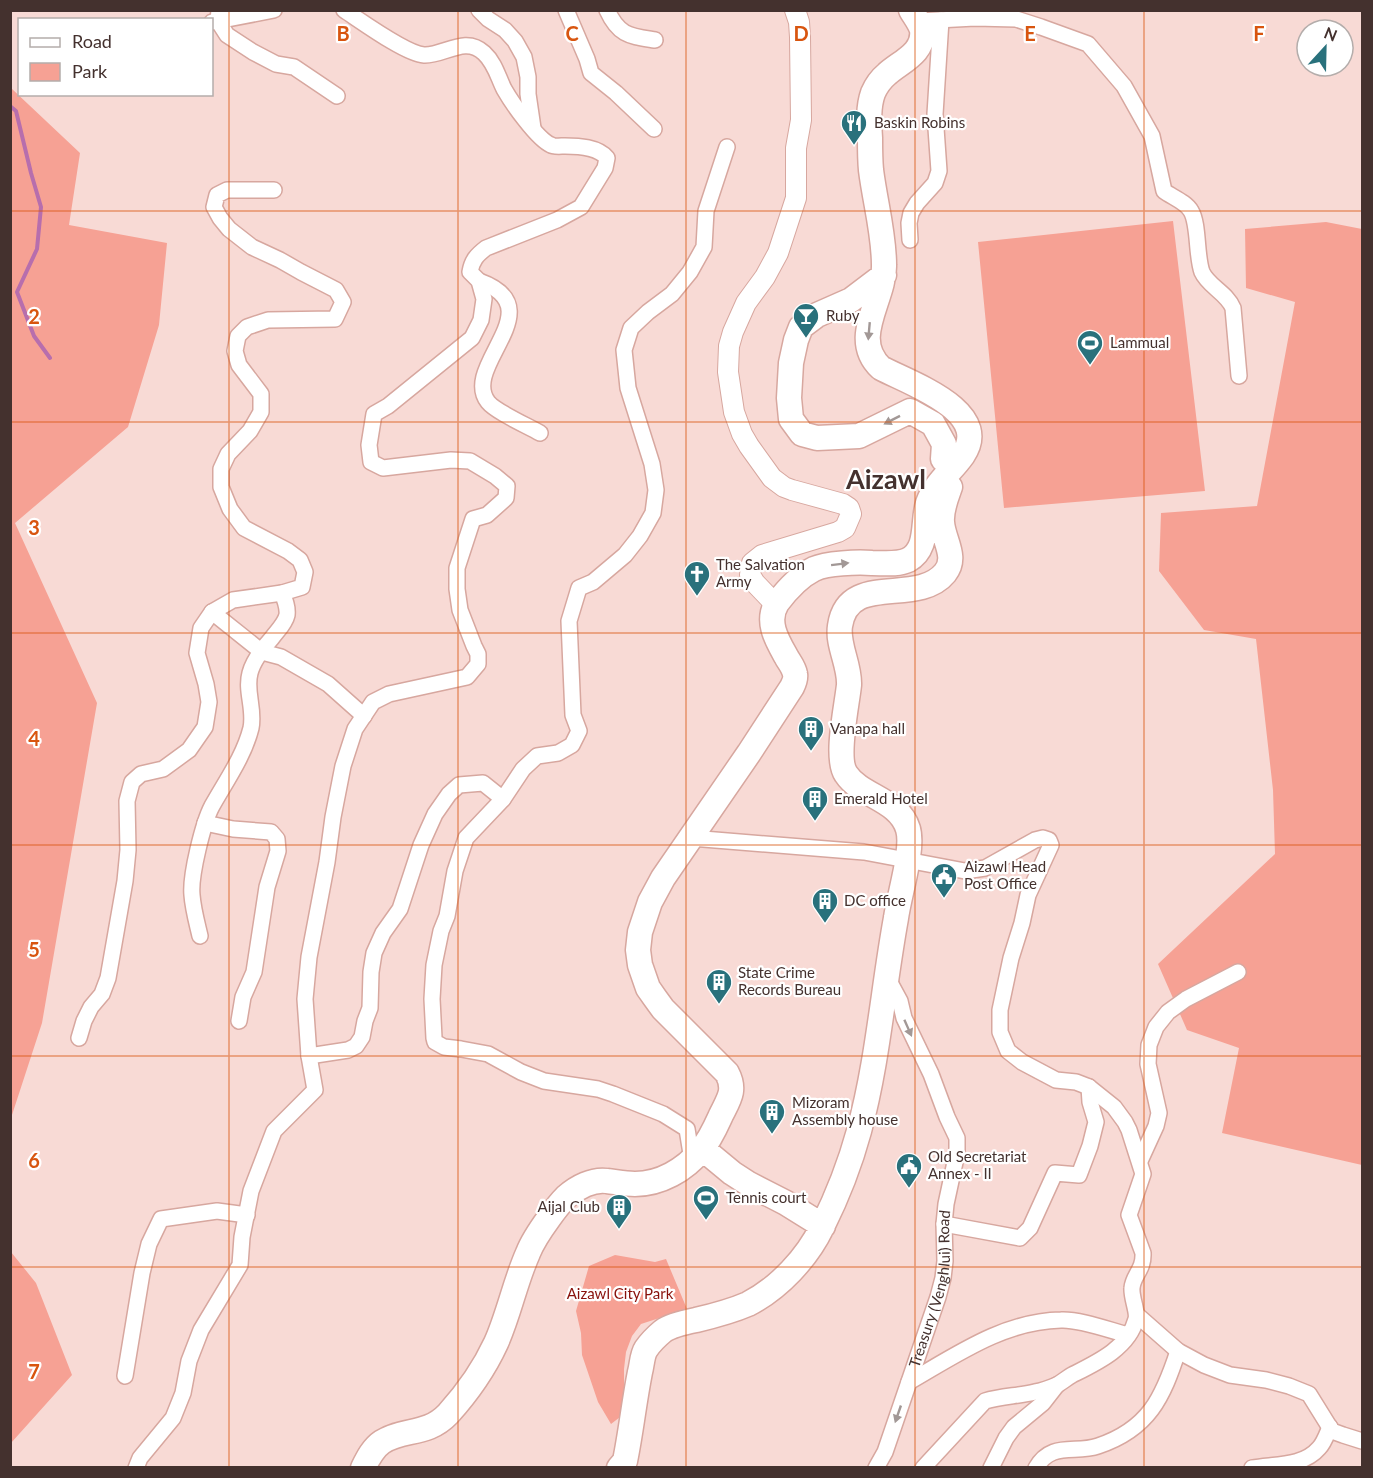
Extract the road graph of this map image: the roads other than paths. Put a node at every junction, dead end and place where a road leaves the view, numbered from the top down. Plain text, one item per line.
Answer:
1 (274, 10) edge
2 (344, 10) edge
3 (479, 10) edge
4 (566, 10) edge
5 (607, 10) edge
6 (795, 10) edge
7 (923, 17) edge
8 (216, 18) edge
9 (655, 40) dead end
10 (337, 96) dead end
11 (654, 129) dead end
12 (533, 131) junction
13 (727, 147) dead end
14 (274, 190) dead end
15 (910, 240) dead end
16 (884, 275) junction
17 (479, 281) junction
18 (1239, 376) dead end
19 (540, 433) dead end
20 (960, 459) junction
21 (282, 593) junction
22 (776, 605) junction
23 (212, 612) junction
24 (262, 652) junction
25 (364, 716) junction
26 (503, 799) junction
27 (205, 823) junction
28 (691, 838) junction
29 (907, 860) junction
30 (200, 936) dead end
31 (1238, 972) dead end
32 (886, 974) junction
33 (239, 1021) dead end
34 (79, 1038) dead end
35 (309, 1056) junction
36 (1089, 1087) junction
37 (697, 1154) junction
38 (1140, 1161) junction
39 (246, 1215) junction
40 (944, 1224) junction
41 (823, 1226) junction
42 (1137, 1315) junction
43 (1128, 1335) junction
44 (1178, 1350) junction
45 (124, 1376) dead end
46 (909, 1382) junction
47 (1057, 1385) junction
48 (1330, 1427) junction
49 (1362, 1441) edge
50 (623, 1465) edge
51 (136, 1467) edge
52 (363, 1467) edge
53 (876, 1467) edge
54 (923, 1467) edge
55 (991, 1467) edge
56 (1036, 1467) edge
57 (1252, 1467) edge

1 - 8 street
2 - 12 street
3 - 12 street
4 - 11 street
5 - 9 street
6 - 22 street
7 - 15 street
7 - 16 main road
7 - 18 street
8 - 10 street
12 - 17 street
13 - 26 street
14 - 21 street
16 -> 20 main road
20 -> 16 main road
17 - 19 street
17 - 25 street
22 -> 20 main road
20 - 29 main road
21 - 23 street
21 - 24 street
22 - 28 main road
23 - 24 street
23 - 34 street
24 - 25 street
24 - 27 street
25 - 35 street
26 - 35 street
26 - 37 street
27 - 30 street
27 - 33 street
28 - 29 street
28 - 37 main road
29 - 32 main road
29 - 36 street
31 - 38 street
32 -> 40 street, Treasury (Venghlui) Road
32 - 41 main road
35 - 39 street
36 - 38 street
36 - 40 street
37 - 41 main road
37 - 52 main road
38 - 42 street
39 - 45 street
39 - 51 street
40 - 46 street, Treasury (Venghlui) Road
41 - 50 main road
42 - 43 street
42 - 44 street
43 - 46 street
43 - 47 street
44 - 48 street
44 - 56 street
46 -> 53 street, Treasury (Venghlui) Road
47 - 54 street
47 - 55 street
48 - 49 street
48 - 57 street

